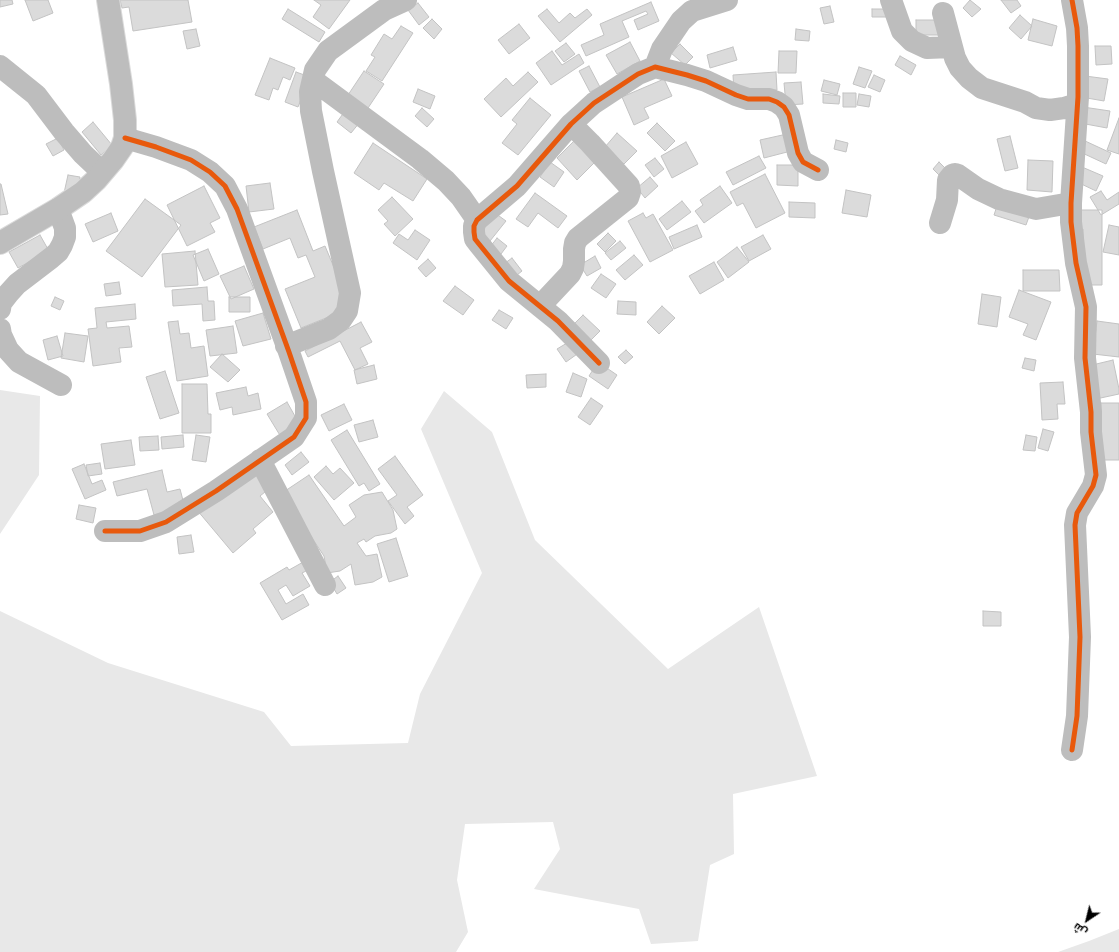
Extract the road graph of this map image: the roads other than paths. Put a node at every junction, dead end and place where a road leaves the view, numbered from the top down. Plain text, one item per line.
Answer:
1 (108, 0) edge
2 (726, 0) edge
3 (891, 0) edge
4 (1072, 0) edge
5 (396, 2) edge
6 (690, 5) edge
7 (943, 13) dead end
8 (952, 46) junction
9 (0, 66) edge
10 (655, 67) junction
11 (313, 80) junction
12 (1077, 104) junction
13 (571, 124) junction
14 (126, 138) junction
15 (818, 170) dead end
16 (102, 172) junction
17 (1071, 203) junction
18 (58, 209) junction
19 (477, 220) junction
20 (940, 223) dead end
21 (0, 243) edge
22 (540, 306) junction
23 (0, 309) edge
24 (0, 329) edge
25 (286, 346) junction
26 (598, 362) dead end
27 (61, 386) dead end
28 (260, 460) junction
29 (105, 531) dead end
30 (325, 585) dead end
31 (1072, 750) dead end

1 - 14 street
2 - 6 street
3 - 8 street
4 - 12 street
5 - 11 street
6 - 10 street
7 - 8 street
8 - 12 street
9 - 16 street
10 - 13 street
10 - 15 street
11 - 19 street
11 - 25 street
12 - 17 street
13 - 19 street
13 - 22 street
14 - 16 street
14 - 25 street
16 - 18 street
17 - 20 street
17 - 31 street
18 - 21 street
18 - 23 street
19 - 22 street
22 - 26 street
24 - 27 street
25 - 28 street
28 - 29 street
28 - 30 street

